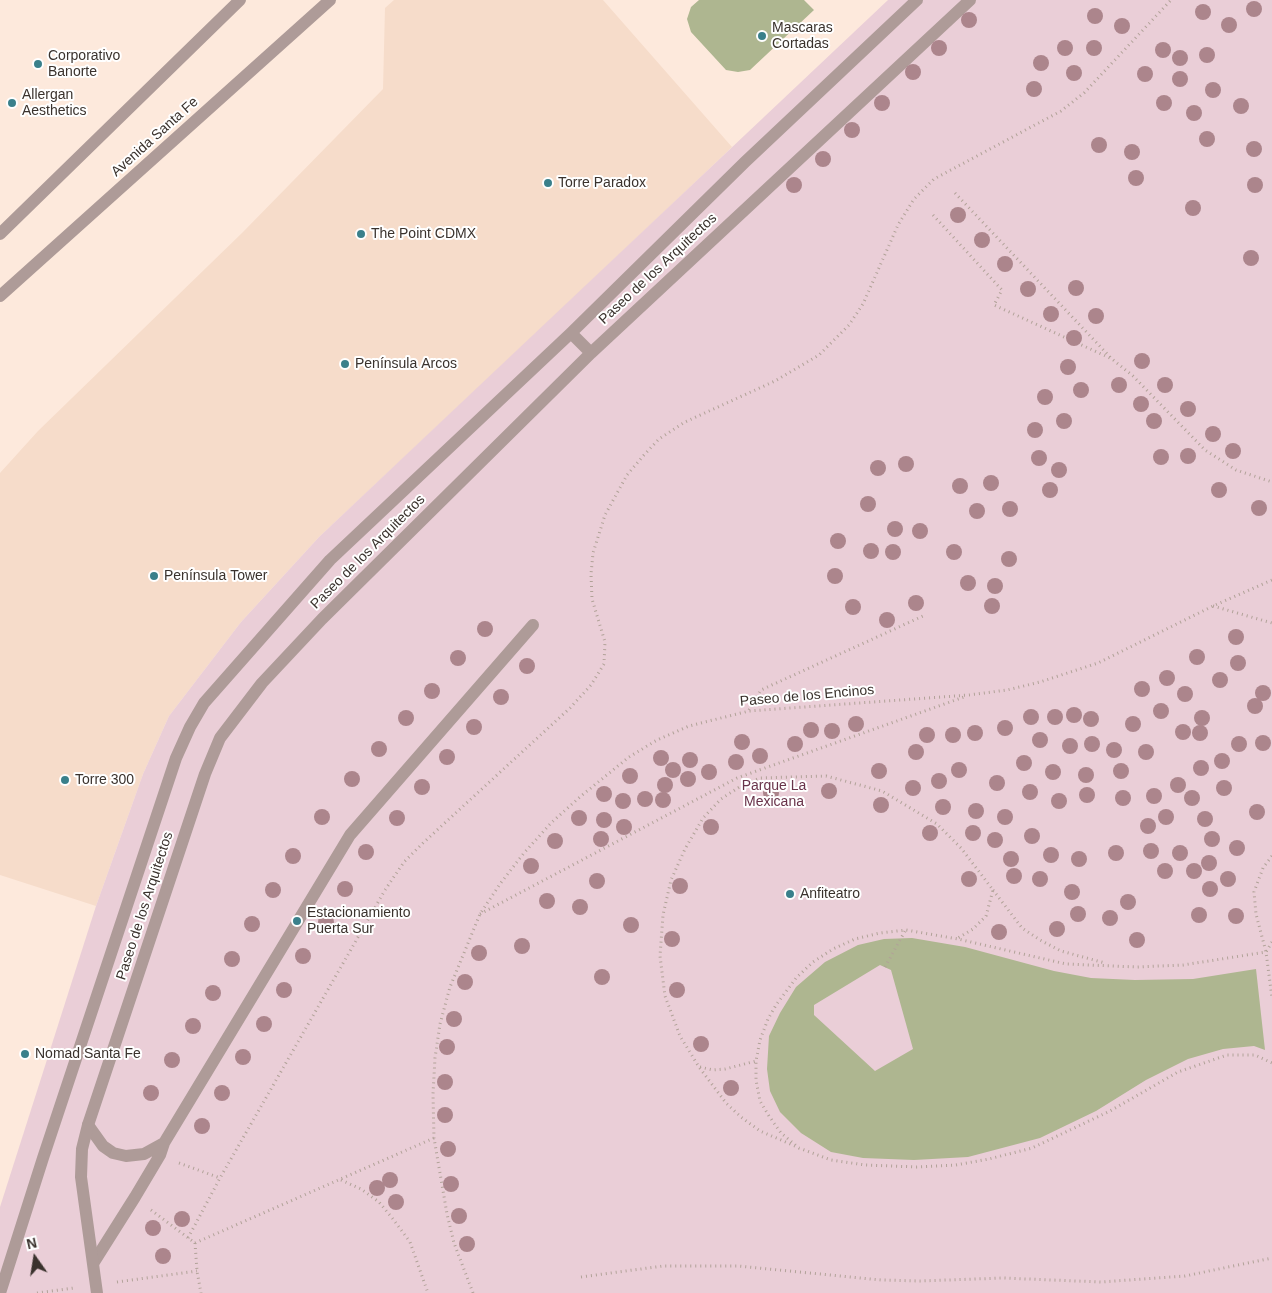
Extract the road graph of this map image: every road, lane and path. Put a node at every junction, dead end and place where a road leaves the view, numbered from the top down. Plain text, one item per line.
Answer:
1 (240, 0) edge
2 (330, 0) edge
3 (918, 0) edge
4 (970, 0) edge
5 (1171, 0) edge
6 (955, 193) dead end
7 (933, 215) dead end
8 (0, 234) edge
9 (0, 296) edge
10 (571, 332) junction
11 (591, 353) junction
12 (1112, 359) junction
13 (1272, 482) edge
14 (1272, 580) edge
15 (1212, 606) junction
16 (923, 616) dead end
17 (1272, 623) edge
18 (533, 625) dead end
19 (969, 695) junction
20 (749, 711) junction
21 (737, 778) junction
22 (741, 786) junction
23 (1272, 856) edge
24 (993, 890) junction
25 (480, 914) junction
26 (906, 930) junction
27 (958, 939) junction
28 (1272, 942) edge
29 (1266, 952) junction
30 (1111, 964) junction
31 (885, 967) dead end
32 (1272, 998) edge
33 (756, 1061) junction
34 (1272, 1063) edge
35 (699, 1067) junction
36 (88, 1125) junction
37 (434, 1138) junction
38 (799, 1148) junction
39 (162, 1149) junction
40 (220, 1178) junction
41 (340, 1180) junction
42 (135, 1197) junction
43 (188, 1238) junction
44 (195, 1243) junction
45 (1272, 1258) edge
46 (94, 1262) junction
47 (197, 1270) junction
48 (581, 1277) dead end
49 (111, 1283) dead end
50 (79, 1287) dead end
51 (0, 1293) edge
52 (37, 1293) edge
53 (97, 1293) edge
54 (201, 1293) edge
55 (428, 1293) edge
56 (472, 1293) edge

1 - 8 street
2 - 9 street, Avenida Santa Fe
3 - 10 street, Paseo de los Arquitectos
4 - 11 street, Paseo de los Arquitectos
5 - 40 path
6 - 12 path
7 - 12 path
10 - 11 street
10 - 51 street, Paseo de los Arquitectos
11 - 36 street, Paseo de los Arquitectos
12 - 13 path
14 - 15 path, Paseo de los Encinos
15 - 17 path
15 - 19 path, Paseo de los Encinos
16 - 20 path
18 - 39 street
19 - 20 path, Paseo de los Encinos
19 - 21 path
20 - 25 path, Paseo de los Encinos
21 - 22 path
21 - 25 path
22 - 24 path
22 - 35 path
23 - 29 path
24 - 27 path
24 - 30 path
25 - 37 path, Paseo de los Encinos
26 - 27 path
26 - 31 path
26 - 33 path
27 - 30 path
28 - 29 path
29 - 30 path
29 - 32 path
33 - 35 path
33 - 38 path
34 - 38 path
35 - 38 path
36 - 39 street
36 - 46 street, Paseo de los Arquitectos
37 - 41 path
37 - 56 path, Paseo de los Encinos
39 - 40 path
39 - 42 street
40 - 43 path
41 - 44 path
41 - 55 path
42 - 43 path
42 - 46 street
43 - 44 path
44 - 47 path
45 - 48 path
46 - 53 street, Paseo de los Arquitectos
47 - 49 path
47 - 54 path
50 - 52 path

